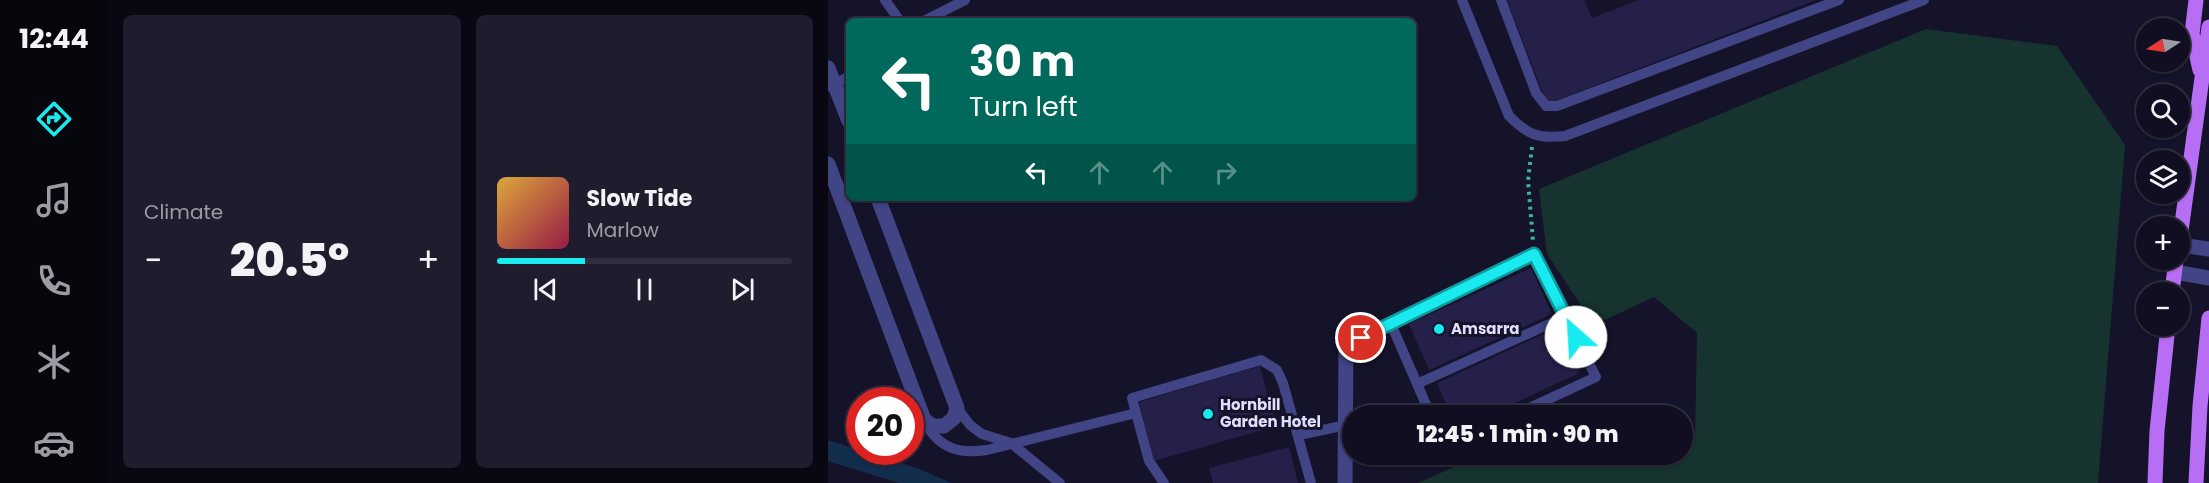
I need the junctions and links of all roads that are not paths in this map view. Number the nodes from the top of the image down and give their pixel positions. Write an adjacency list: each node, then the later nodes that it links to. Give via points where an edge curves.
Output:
1 (885, 0): 8 (lane)
2 (1462, 0): 5 (lane, via 1509,116 1534,136 1550,138 1565,136)
3 (1501, 0): 4 (lane, via 1536,93 1546,106 1557,106)
4 (1839, 0)
5 (1924, 0)
6 (2196, 0): 12 (main road, via 2192,34)
7 (958, 1): 9 (lane)
8 (898, 18)
9 (929, 18)
10 (2209, 27): 12 (main road)
11 (828, 68): 14 (street)
12 (2206, 77): 18 (main road)
13 (846, 78): 14 (lane)
14 (832, 86): 15 (street)
15 (846, 115)
16 (828, 164): 29 (street)
17 (879, 201): 33 (street)
18 (2184, 216)
19 (2190, 246): 20 (street)
20 (2209, 249)
21 (2186, 270): 22 (street)
22 (2209, 278)
23 (1567, 316): 25 (lane, via 1534,254); 28 (lane); 32 (lane, via 1596,377)
24 (2209, 318): 45 (main road)
25 (1391, 324): 27 (lane); 28 (lane)
26 (2167, 336): 44 (main road)
27 (1346, 344): 30 (street)
28 (1417, 384): 31 (lane)
29 (912, 387)
30 (1346, 405)
31 (1426, 405)
32 (1536, 405)
33 (957, 408): 35 (street, via 954,418 944,426 933,426); 38 (lane, via 982,434)
34 (1136, 413): 37 (lane, via 1132,398 1261,360 1277,370); 38 (lane); 41 (lane, via 1149,461)
35 (924, 420): 38 (lane, via 931,433 945,445 965,453)
36 (1342, 426): 37 (lane)
37 (1299, 435): 42 (lane)
38 (1011, 443): 40 (lane)
39 (1345, 465): 43 (street)
40 (1060, 483)
41 (1164, 483)
42 (1311, 483)
43 (1345, 483)
44 (2155, 483)
45 (2196, 483)

